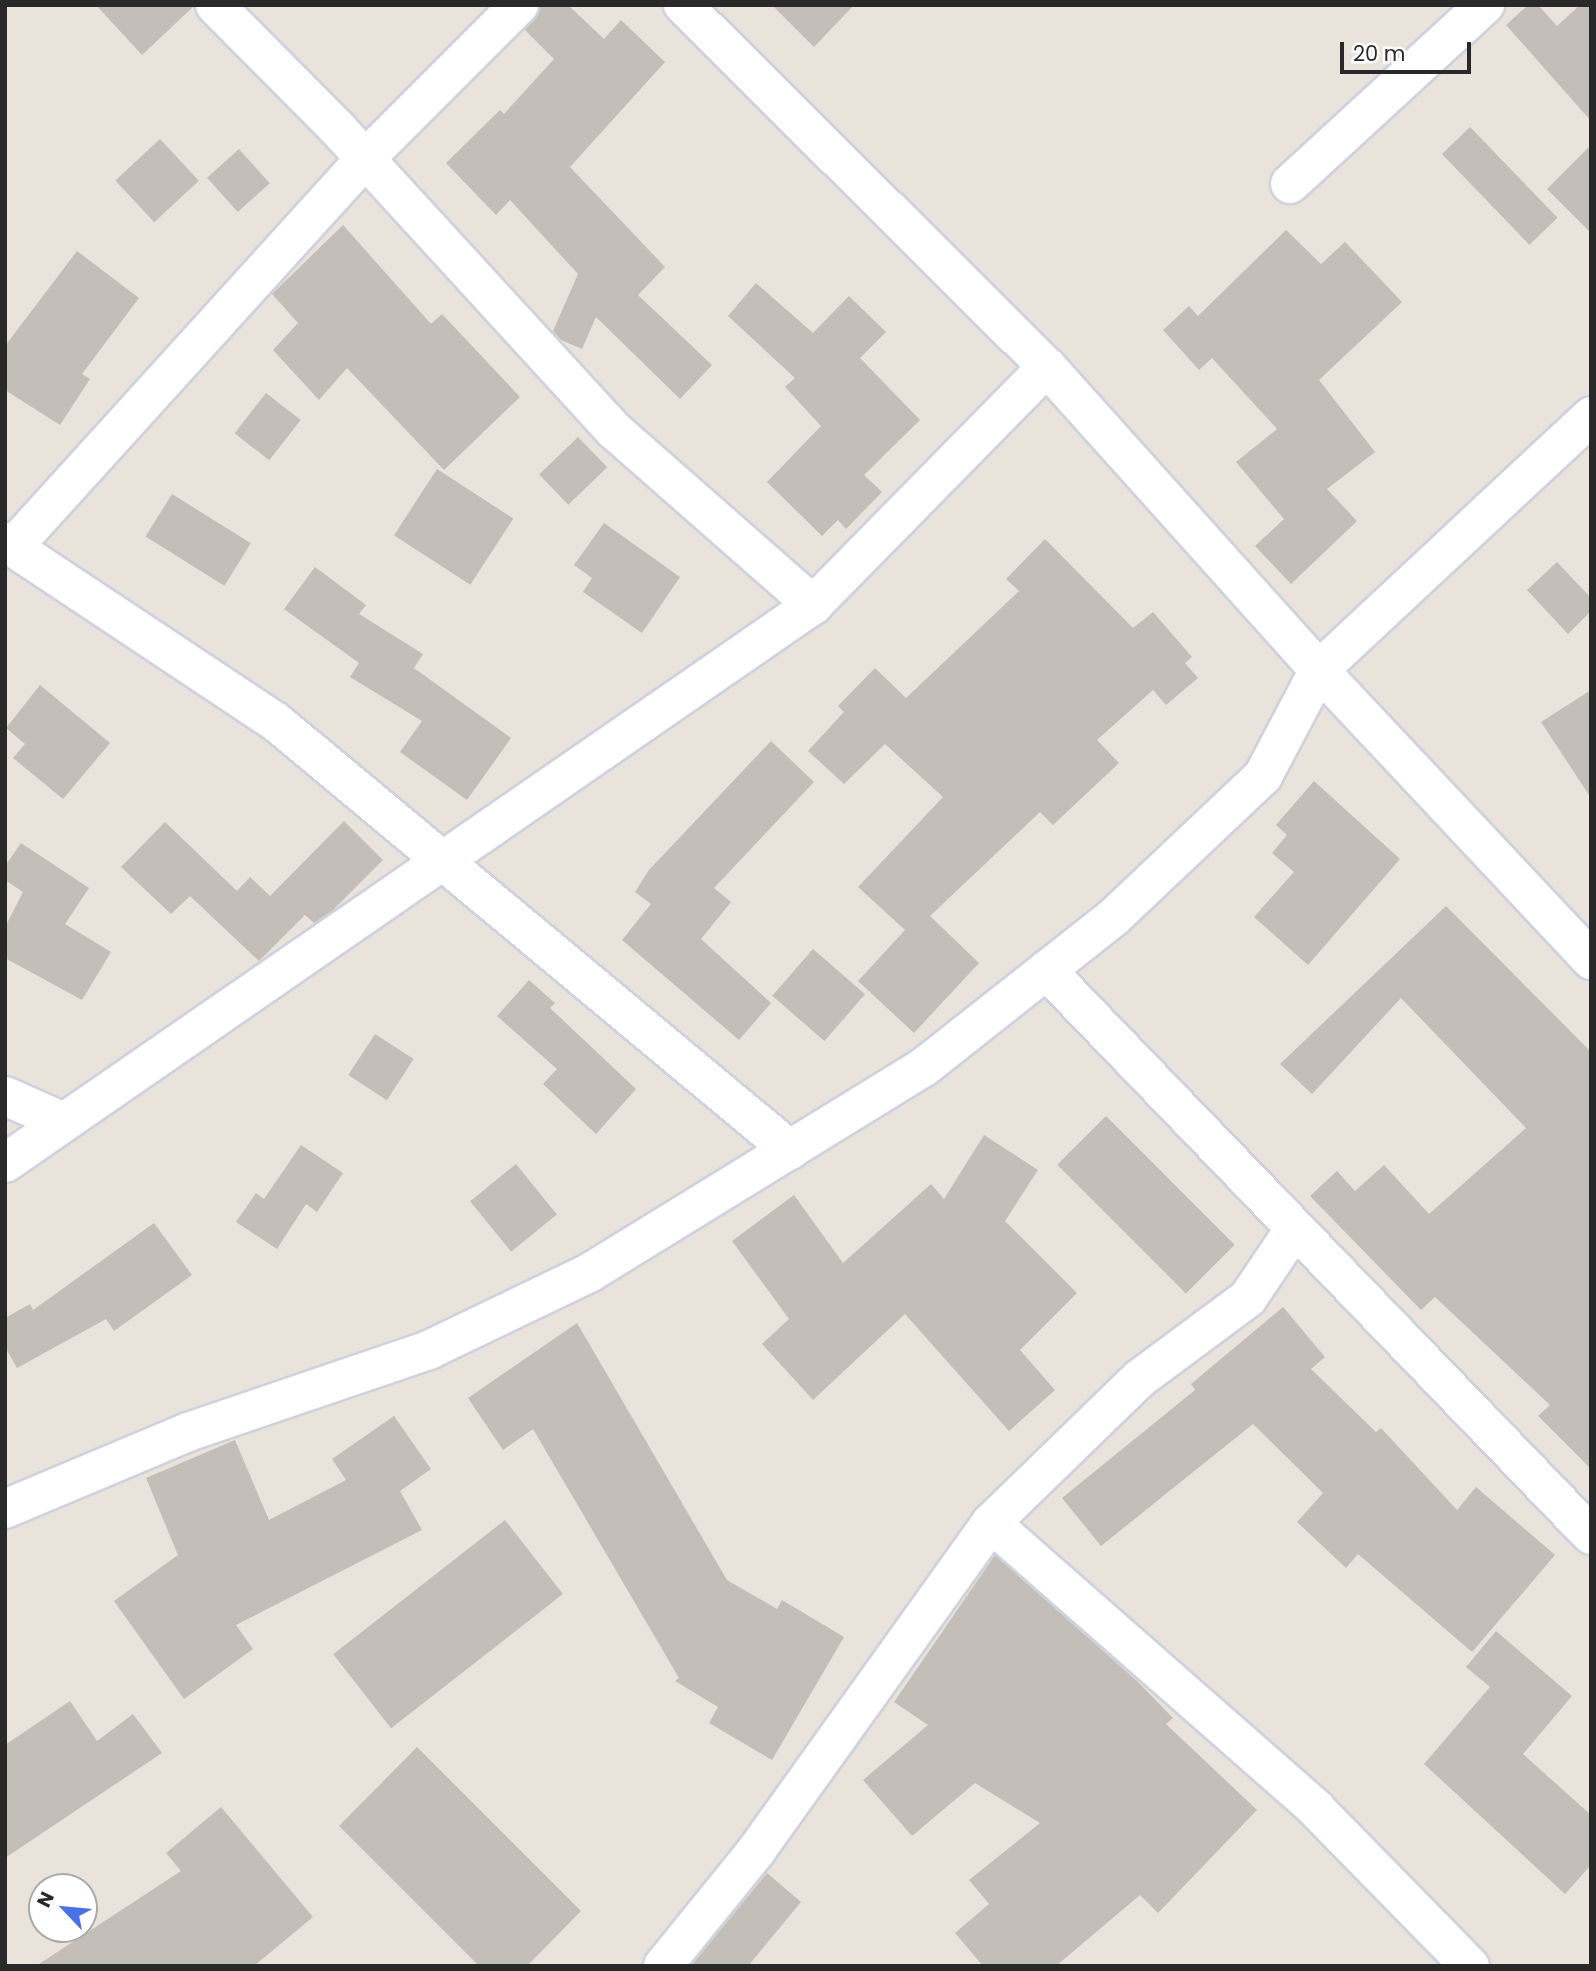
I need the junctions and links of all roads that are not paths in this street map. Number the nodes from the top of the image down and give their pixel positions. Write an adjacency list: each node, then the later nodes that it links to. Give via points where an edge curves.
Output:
1 (215, 5): 5 (street)
2 (519, 5): 5 (street)
3 (683, 5): 7 (street)
4 (1485, 5): 6 (street)
5 (365, 159): 9 (street); 10 (street, via 615,431)
6 (1290, 184)
7 (1047, 367): 10 (street); 11 (street)
8 (1591, 416): 11 (street)
9 (9, 544): 12 (street, via 276,722)
10 (813, 605): 12 (street)
11 (1319, 670): 13 (street); 14 (street, via 1263,776 1115,916)
12 (444, 859): 16 (street); 17 (street)
13 (1591, 960)
14 (1046, 970): 17 (street, via 924,1067); 19 (street)
15 (5, 1096): 16 (street)
16 (64, 1122): 18 (street)
17 (790, 1150): 20 (street, via 589,1273 429,1350 188,1432)
18 (5, 1163)
19 (1295, 1228): 21 (street, via 1248,1298 1139,1379); 22 (street)
20 (5, 1509)
21 (991, 1523): 23 (street, via 756,1851); 24 (street, via 1316,1809)
22 (1591, 1535)
23 (663, 1966)
24 (1470, 1966)

